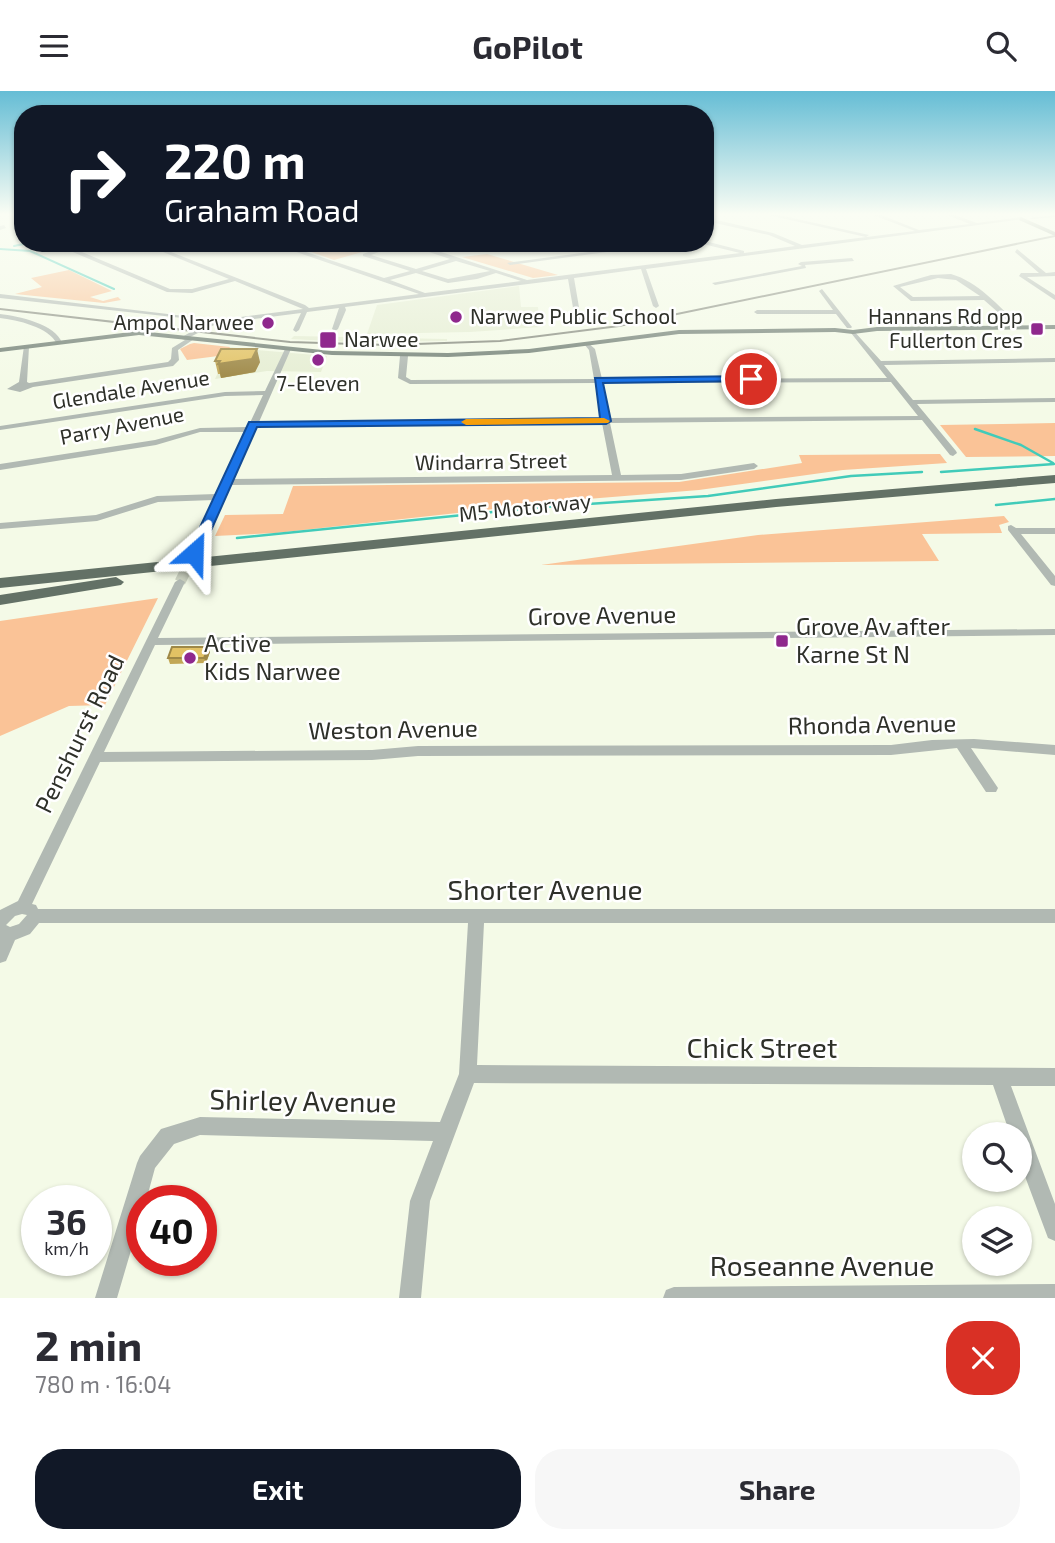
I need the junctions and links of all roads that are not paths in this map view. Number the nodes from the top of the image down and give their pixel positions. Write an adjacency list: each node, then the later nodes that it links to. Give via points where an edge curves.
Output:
1 (123, 271): 17 (street, via 169,291 192,291)
2 (217, 271): 17 (street)
3 (356, 271): 18 (street)
4 (415, 271): 18 (street)
5 (417, 271): 6 (street, via 448,281)
6 (495, 271)
7 (496, 271): 19 (street)
8 (608, 271): 16 (street)
9 (644, 271): 27 (street)
10 (775, 271): 20 (street)
11 (806, 271): 15 (street)
12 (1041, 271): 13 (street)
13 (1044, 274): 14 (street); 25 (street, via 1021,275)
14 (1055, 274)
15 (809, 275)
16 (571, 276): 19 (street); 32 (street)
17 (236, 279): 28 (street, via 303,306)
18 (384, 281): 22 (street)
19 (527, 282): 22 (street)
20 (715, 283)
21 (822, 291): 30 (street)
22 (426, 295): 26 (street)
23 (0, 296): 33 (street)
24 (984, 298): 24 (street, via 950,276 896,286 911,299); 34 (street)
25 (1055, 298)
26 (341, 306): 28 (street); 36 (street, via 344,310)
27 (656, 306)
28 (304, 311): 33 (street); 38 (street)
29 (757, 312): 30 (street)
30 (838, 312): 37 (street)
31 (0, 316): 40 (street, via 24,319)
32 (578, 319)
33 (219, 322): 39 (street, via 206,325)
34 (1018, 327): 35 (main road); 37 (main road)
35 (1055, 327)
36 (335, 329)
37 (852, 329): 41 (main road, via 679,332); 47 (street)
38 (296, 330)
39 (186, 340): 40 (main road, via 139,333); 42 (street, via 173,351 174,361 161,366 26,384); 43 (main road)
40 (59, 342): 42 (main road)
41 (587, 344): 45 (main road, via 489,354); 48 (street)
42 (26, 347): 44 (main road)
43 (288, 349): 45 (main road); 50 (street)
44 (0, 350)
45 (404, 356): 48 (street, via 402,378 410,382)
46 (1055, 361): 47 (street)
47 (879, 363): 49 (street)
48 (598, 380): 49 (street); 54 (street)
49 (893, 380): 52 (street)
50 (267, 393): 55 (street); 56 (street, Glendale Avenue, via 225,394)
51 (1055, 400): 52 (street)
52 (910, 403): 53 (street)
53 (922, 418): 54 (street, Parry Avenue); 57 (street)
54 (606, 421): 55 (street, Parry Avenue); 60 (street)
55 (252, 426): 59 (street, Parry Avenue, via 200,430 156,442); 62 (street)
56 (0, 428)
57 (953, 453)
58 (754, 466): 60 (street, Windarra Street, via 681,477)
59 (0, 467)
60 (617, 478): 62 (street, Windarra Street)
61 (1055, 479): 68 (highway, M5 Motorway, via 776,503)
62 (227, 482): 64 (street)
63 (1055, 487): 68 (highway, M5 Motorway)
64 (220, 497): 65 (street, via 157,499 97,517); 67 (street)
65 (0, 526)
66 (1055, 531): 73 (street, via 1012,530)
67 (194, 553)
68 (217, 565): 69 (highway, M5 Motorway)
69 (153, 571): 70 (highway, via 106,566); 72 (highway, M5 Motorway); 74 (highway, M5 Motorway); 75 (highway)
70 (0, 577)
71 (180, 582): 77 (street, Penshurst Road)
72 (0, 583)
73 (1055, 583)
74 (0, 591)
75 (0, 600)
76 (1055, 632): 77 (street, Grove Avenue)
77 (150, 642): 81 (street, Penshurst Road)
78 (962, 745): 79 (street, Rhonda Avenue, via 891,750); 80 (street, Rhonda Avenue); 82 (street)
79 (691, 750): 81 (street, Weston Avenue)
80 (1055, 750)
81 (97, 757): 83 (street, Penshurst Road)
82 (991, 788)
83 (29, 912): 85 (street, Shorter Avenue); 86 (street, via 7,912); 86 (street, via 26,929)
84 (1055, 916): 85 (street, Shorter Avenue)
85 (476, 917): 88 (street)
86 (3, 929): 87 (street)
87 (0, 956)
88 (468, 1074): 89 (street, Chick Street); 92 (street)
89 (999, 1077): 90 (street, Chick Street); 91 (street)
90 (1055, 1077)
91 (1015, 1122)
92 (446, 1132): 96 (street, Shirley Avenue, via 200,1126 168,1136 147,1163); 97 (street, via 420,1201)
93 (1032, 1168): 94 (street)
94 (1055, 1231)
95 (1055, 1295): 98 (street, Roseanne Avenue)
96 (106, 1298)
97 (410, 1298)
98 (674, 1298)

